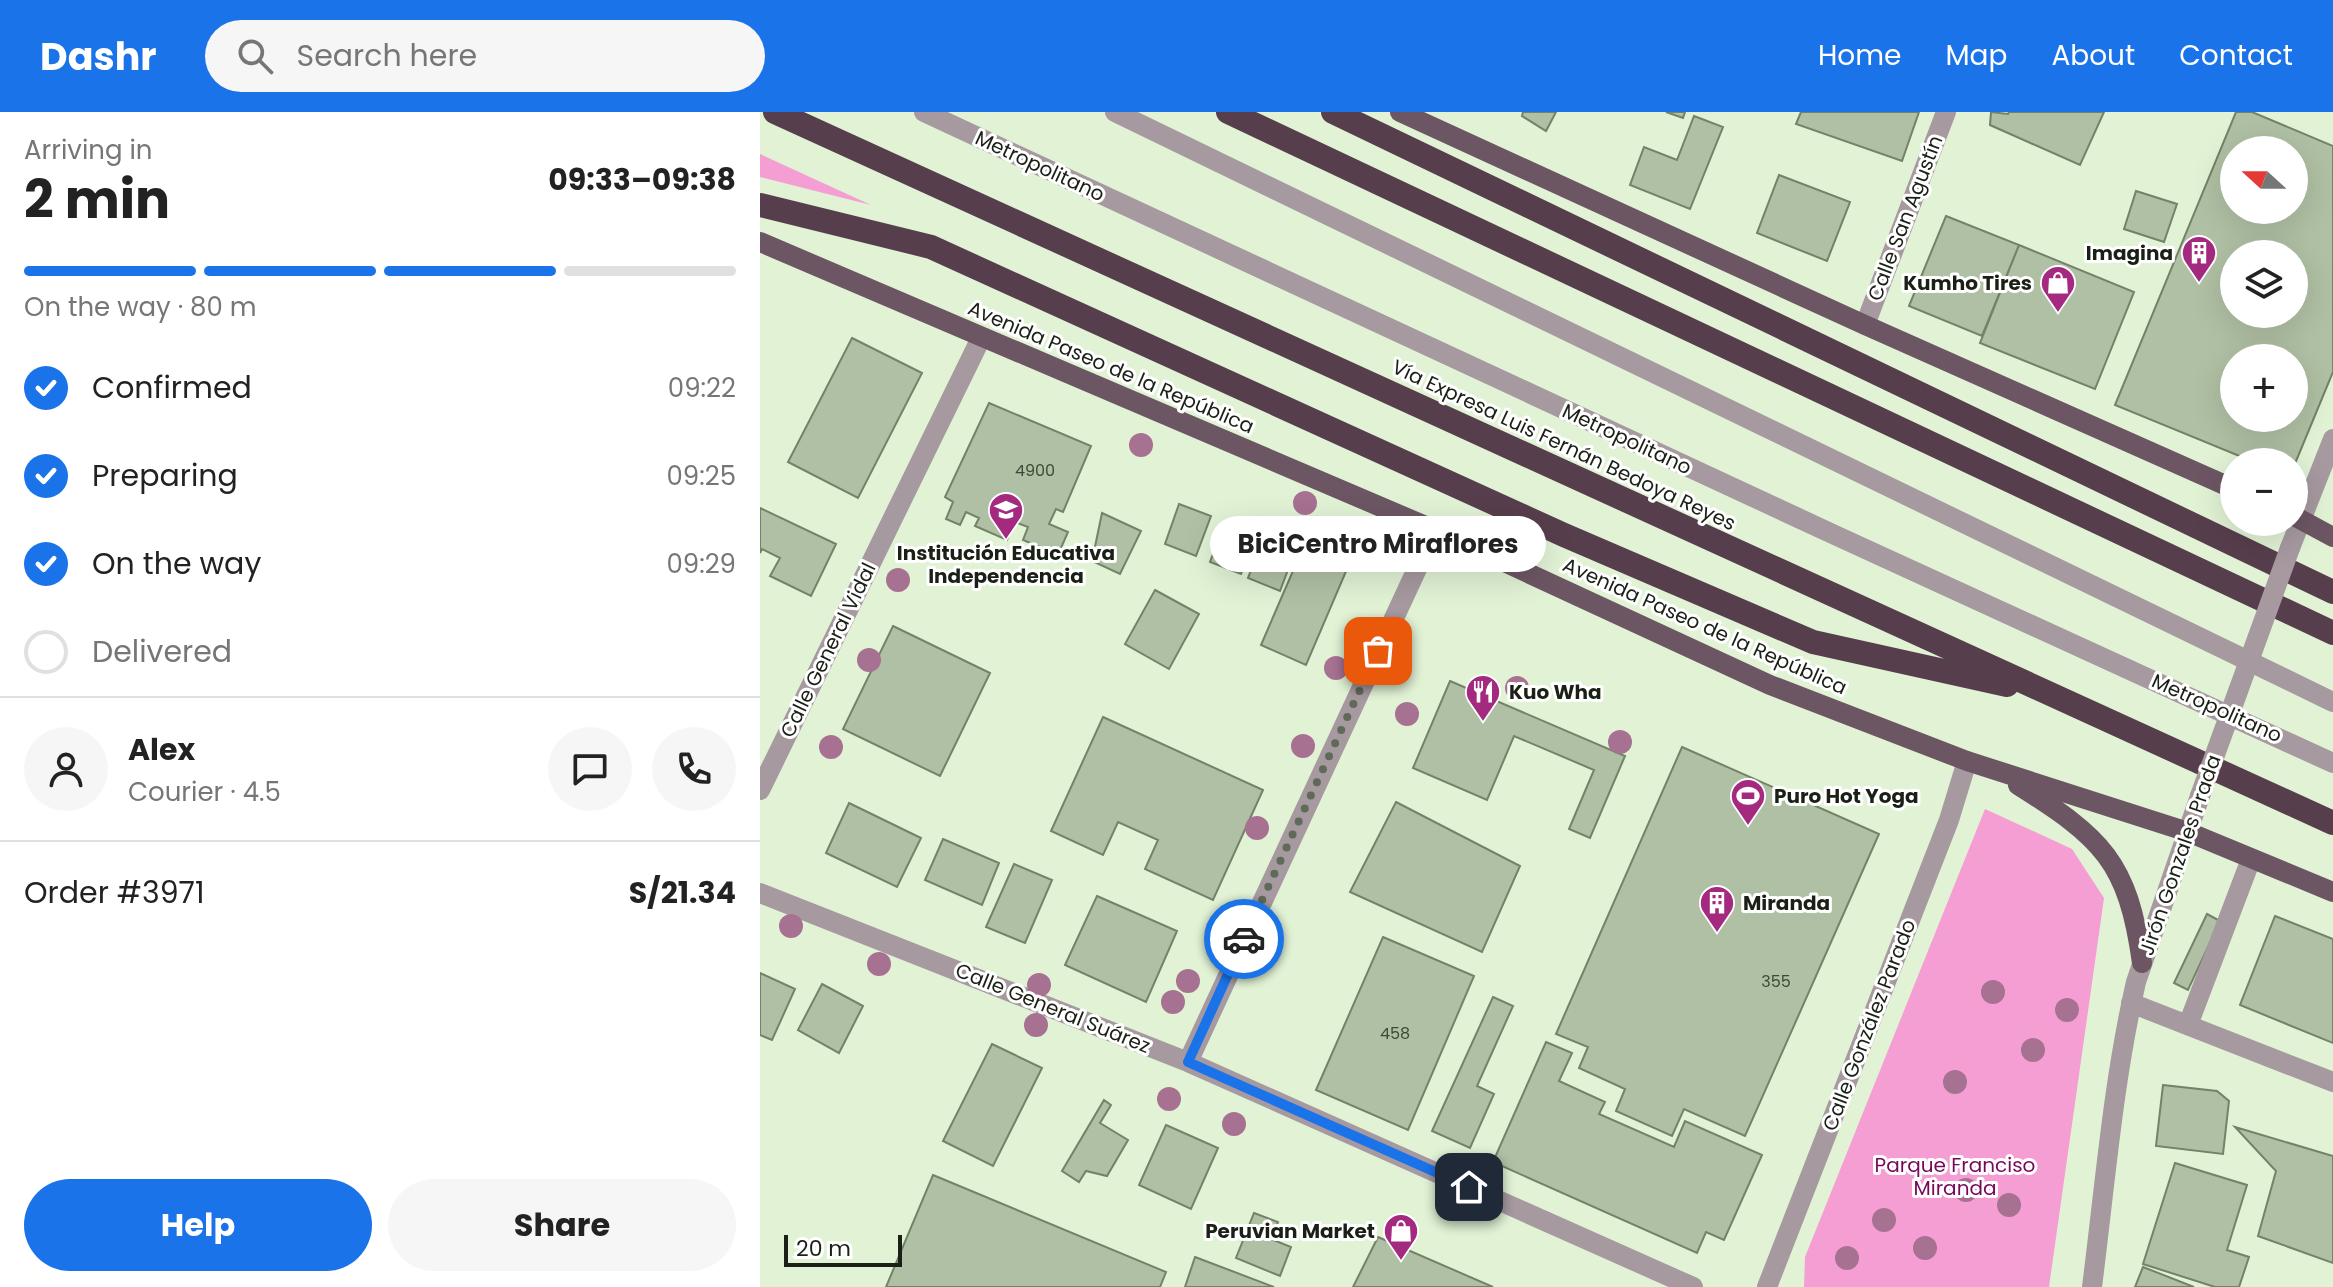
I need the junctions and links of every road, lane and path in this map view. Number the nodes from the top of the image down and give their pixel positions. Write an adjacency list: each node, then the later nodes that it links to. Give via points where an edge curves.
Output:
1 (775, 112): 21 (highway, Vía Expresa Luis Fernán Bedoya Reyes)
2 (924, 112): 24 (street, Metropolitano)
3 (1115, 112): 22 (street)
4 (1228, 112): 20 (highway)
5 (1333, 112): 19 (highway)
6 (1400, 112): 10 (main road)
7 (1946, 112): 10 (street, Calle San Agustín)
8 (760, 205): 21 (highway, via 931,247 1550,529 1813,642)
9 (760, 242): 11 (main road, Avenida Paseo de la República)
10 (1865, 325): 13 (main road)
11 (981, 338): 16 (main road, Avenida Paseo de la República); 26 (street, Calle General Vidal)
12 (2333, 439): 14 (street, Jirón Gonzales Prada)
13 (2220, 483)
14 (2308, 495)
15 (2308, 523): 18 (main road)
16 (1435, 530): 23 (main road, Avenida Paseo de la República, via 1770,685); 35 (street)
17 (2293, 536): 28 (street, Jirón Gonzales Prada, bridge)
18 (2333, 537)
19 (2333, 592)
20 (2333, 633)
21 (2054, 696): 27 (highway, Vía Expresa Luis Fernán Bedoya Reyes)
22 (2333, 702)
23 (1967, 761): 25 (main road, Avenida Paseo de la República); 38 (street, Calle González Parado, via 1949,820)
24 (2333, 763)
25 (1994, 770): 28 (main road, Avenida Paseo de la República); 32 (main road, via 2074,822 2109,857 2131,907)
26 (760, 790)
27 (2333, 823)
28 (2188, 832): 29 (main road, Avenida Paseo de la República); 32 (street, Jirón Gonzales Prada)
29 (2251, 859): 30 (main road, Avenida Paseo de la República); 34 (street)
30 (2333, 892)
31 (760, 893): 35 (street, Calle General Suárez)
32 (2142, 963): 33 (street, Jirón Gonzales Prada)
33 (2131, 1003): 34 (street); 39 (street, Jirón Gonzales Prada)
34 (2188, 1025): 36 (street)
35 (1188, 1062): 37 (street, Calle General Suárez)
36 (2333, 1082)
37 (1693, 1287)
38 (1767, 1287)
39 (2092, 1287)

